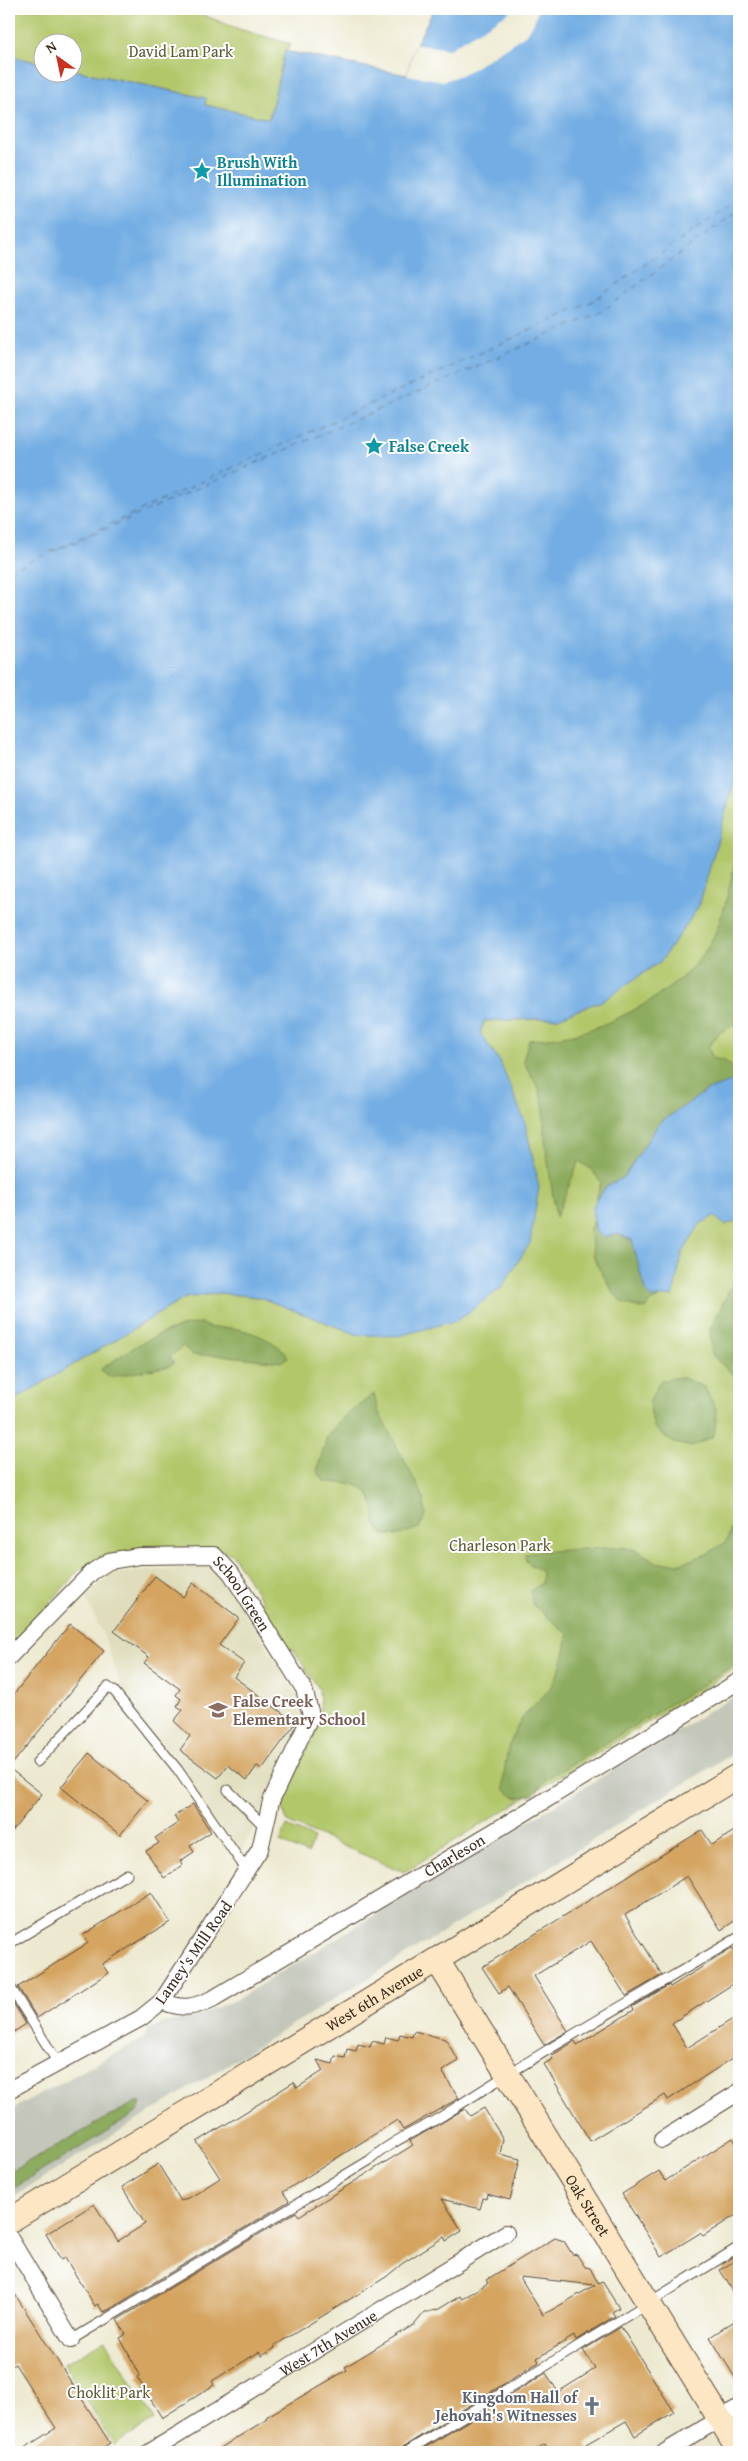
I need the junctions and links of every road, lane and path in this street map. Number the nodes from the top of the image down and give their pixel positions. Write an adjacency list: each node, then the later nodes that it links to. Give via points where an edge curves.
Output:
1 (9, 1657): 6 (street, School Green, via 92,1572 109,1561 139,1556 214,1555 231,1573 304,1689 312,1715 271,1801)
2 (739, 1681): 13 (street, Charleson, via 214,1998 184,2009)
3 (37, 1762): 7 (lane, via 108,1686 178,1770)
4 (739, 1775): 11 (main road, West 6th Avenue)
5 (228, 1790): 6 (lane)
6 (266, 1828): 7 (street, Lamey's Mill Road, via 260,1849)
7 (247, 1871): 13 (street, Lamey's Mill Road)
8 (127, 1874): 10 (lane)
9 (739, 1937): 15 (lane)
10 (9, 1944)
11 (437, 1960): 15 (main road, Oak Street); 19 (main road, West 6th Avenue)
12 (9, 1984): 14 (lane)
13 (162, 2002): 14 (street, Lamey's Mill Road, via 141,2018)
14 (58, 2064): 16 (street, Lamey's Mill Road)
15 (507, 2074): 23 (main road, Oak Street); 24 (lane)
16 (9, 2090)
17 (739, 2092): 18 (street)
18 (662, 2140)
19 (9, 2221)
20 (506, 2233): 27 (street, West 7th Avenue)
21 (9, 2237): 24 (street)
22 (739, 2247): 23 (lane)
23 (649, 2303): 25 (main road, Oak Street); 28 (lane)
24 (72, 2340)
25 (729, 2413): 26 (main road, Oak Street); 29 (street)
26 (739, 2450)
27 (150, 2452)
28 (406, 2452)
29 (665, 2452)

